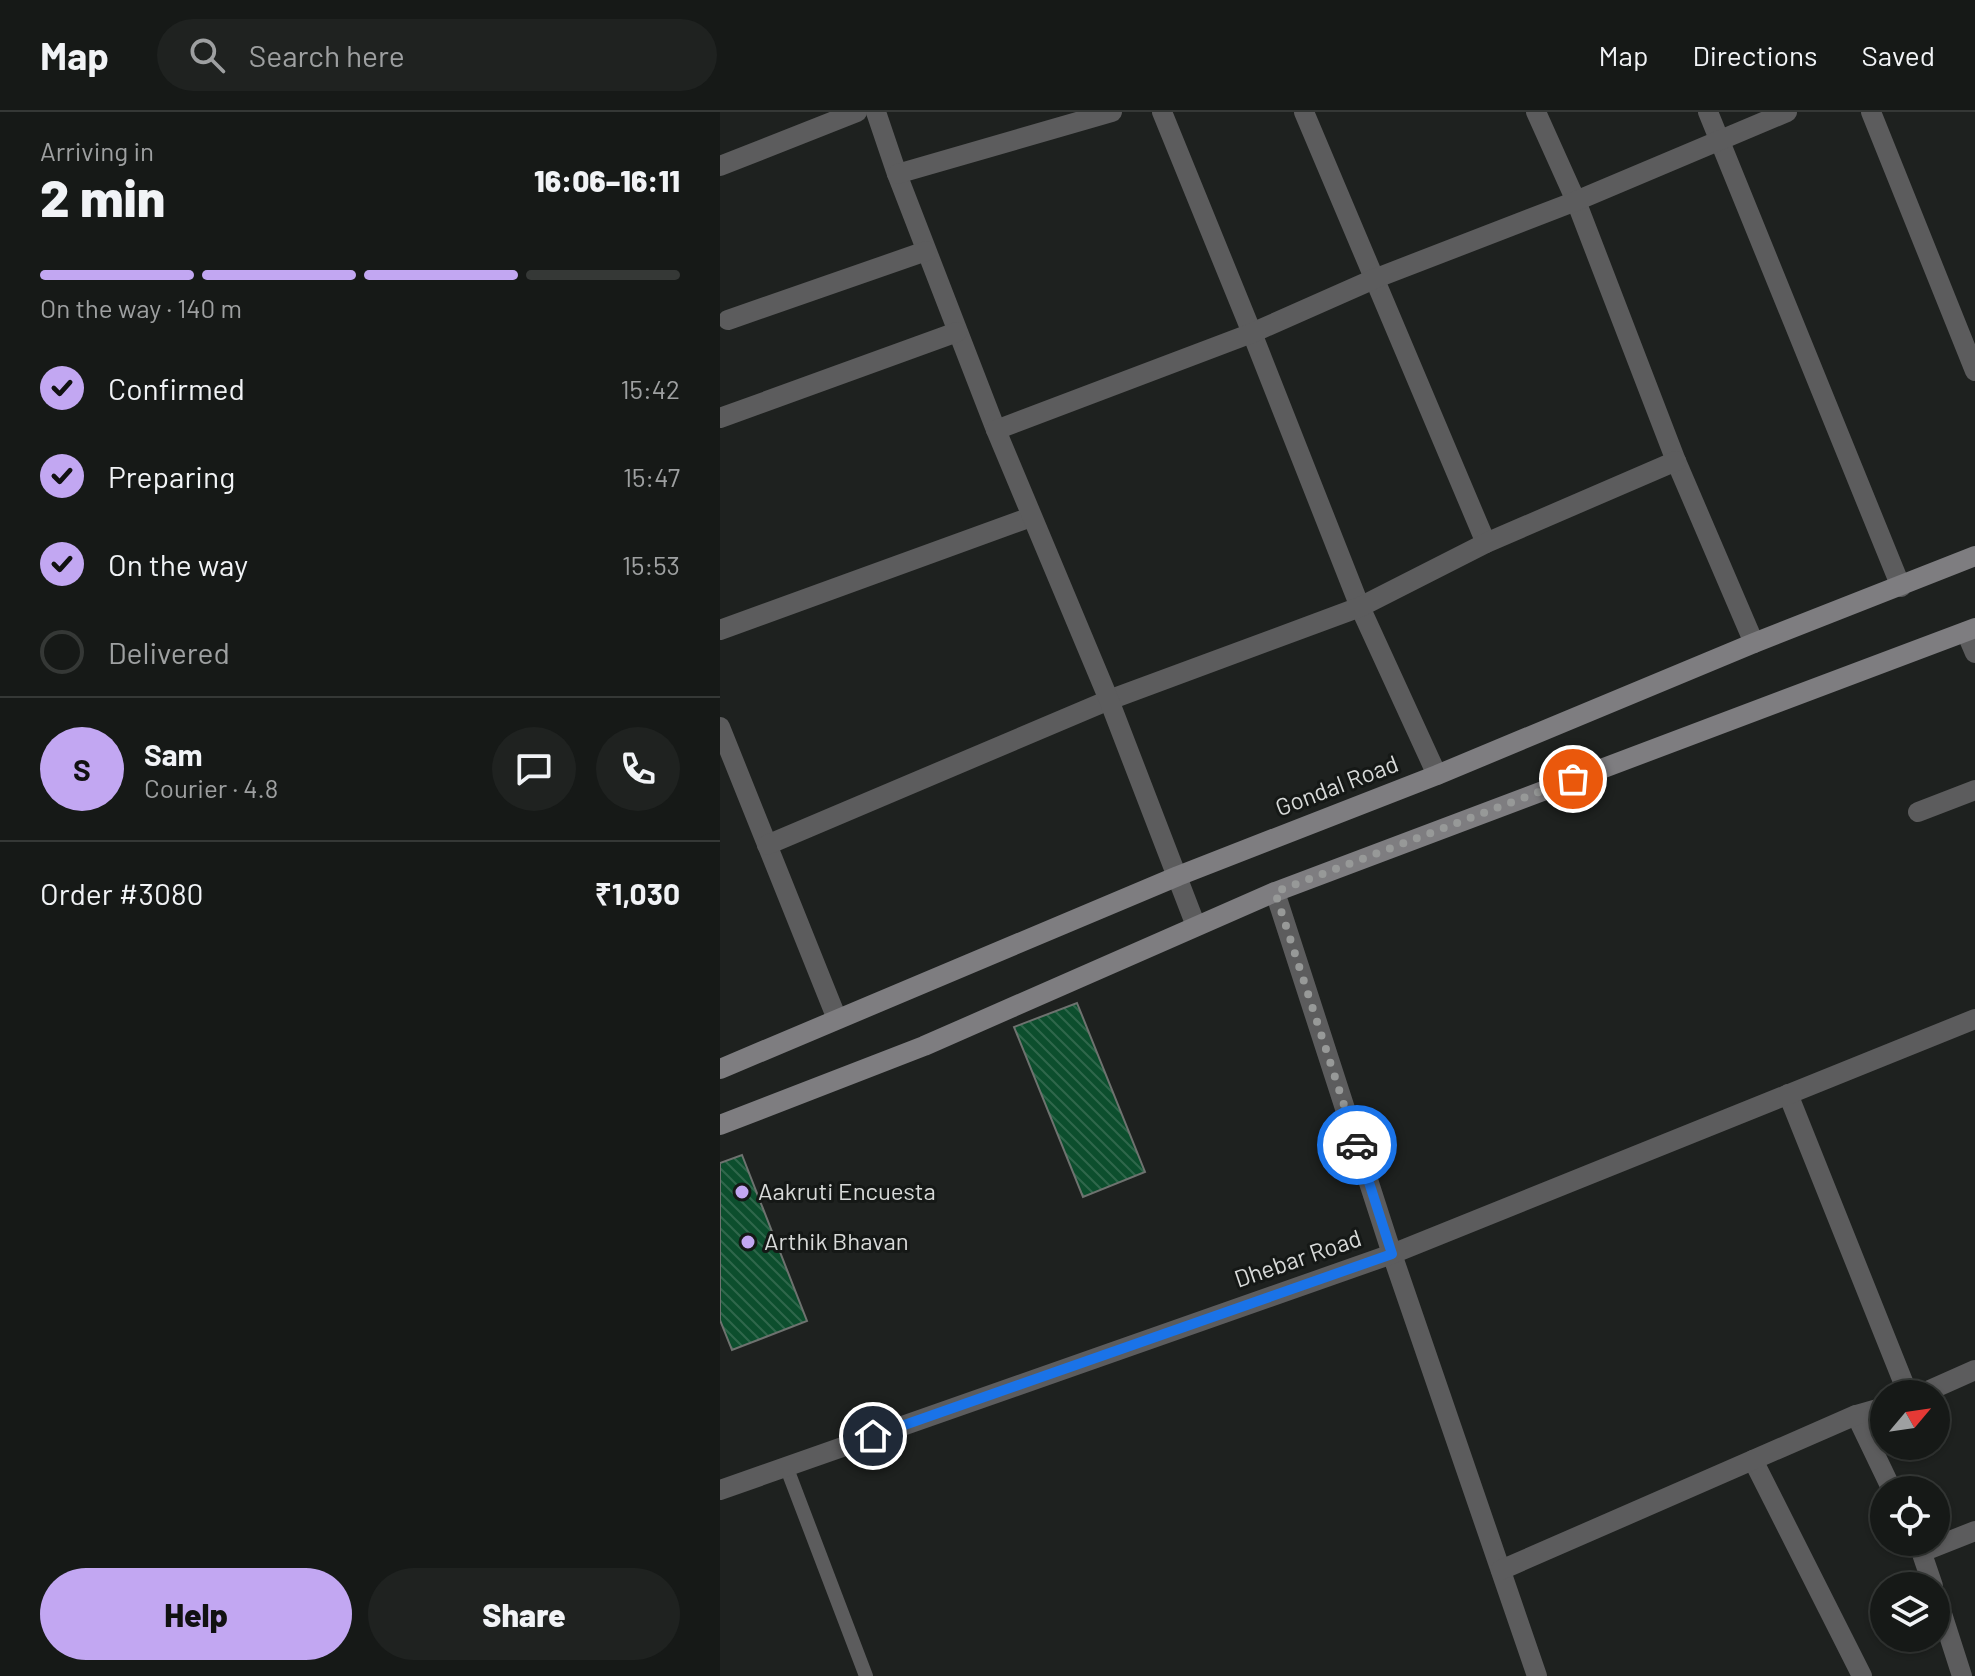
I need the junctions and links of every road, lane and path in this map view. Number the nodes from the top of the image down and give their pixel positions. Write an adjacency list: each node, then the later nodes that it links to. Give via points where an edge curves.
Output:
1 (857, 112): 11 (street)
2 (876, 112): 12 (street)
3 (1112, 112): 12 (street)
4 (1162, 112): 18 (street)
5 (1304, 112): 15 (street)
6 (1536, 112): 13 (street)
7 (1708, 112): 10 (street)
8 (1787, 112): 10 (street)
9 (1871, 112): 19 (street)
10 (1720, 141): 13 (street); 26 (street)
11 (720, 166)
12 (897, 174): 14 (street)
13 (1576, 201): 15 (street); 22 (street)
14 (926, 251): 16 (street); 17 (street)
15 (1374, 279): 18 (street); 24 (street)
16 (728, 320)
17 (957, 332): 20 (street); 21 (street)
18 (1252, 333): 21 (street); 27 (street)
19 (1975, 371)
20 (720, 418)
21 (996, 430): 23 (street)
22 (1676, 461): 24 (street); 30 (street)
23 (1031, 517): 28 (street); 32 (street)
24 (1486, 543): 27 (street)
25 (1975, 556): 26 (main road, Gondal Road)
26 (1901, 587): 30 (main road, Gondal Road)
27 (1360, 607): 32 (street); 34 (street)
28 (720, 630)
29 (1971, 630): 31 (street); 39 (main road)
30 (1754, 643): 34 (main road, Gondal Road)
31 (1975, 653)
32 (1109, 700): 37 (street); 38 (street)
33 (720, 727): 37 (street)
34 (1437, 775): 38 (main road, Gondal Road)
35 (1975, 790): 36 (street)
36 (1918, 812)
37 (767, 845): 41 (street)
38 (1178, 876): 40 (street); 41 (main road, Gondal Road)
39 (1275, 892): 40 (main road); 46 (street)
40 (1196, 926): 45 (main road, via 924,1046)
41 (837, 1019): 43 (main road, Gondal Road)
42 (1975, 1019): 44 (street, Dhebar Road)
43 (720, 1069)
44 (1788, 1094): 46 (street, Dhebar Road); 48 (street)
45 (720, 1125)
46 (1392, 1254): 53 (street, Dhebar Road); 58 (street)
47 (1975, 1370): 49 (street)
48 (1902, 1380)
49 (1950, 1381)
50 (1870, 1411): 51 (street)
51 (1856, 1415): 52 (street); 54 (street)
52 (1753, 1460): 58 (street); 62 (street)
53 (786, 1466): 55 (street, Dhebar Road); 60 (lane)
54 (1885, 1476)
55 (720, 1490)
56 (1975, 1531): 57 (street)
57 (1950, 1538)
58 (1501, 1570): 61 (street)
59 (1950, 1639): 63 (street)
60 (866, 1676)
61 (1537, 1676)
62 (1862, 1676)
63 (1962, 1676)

